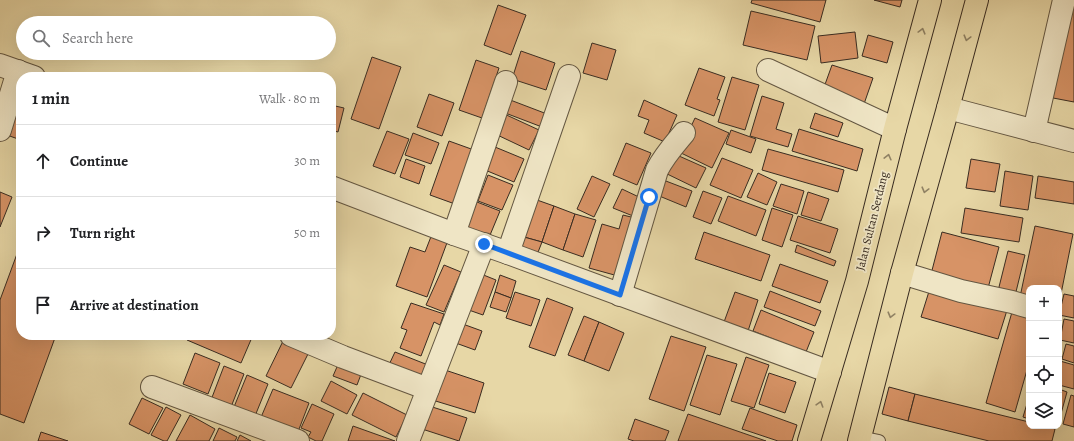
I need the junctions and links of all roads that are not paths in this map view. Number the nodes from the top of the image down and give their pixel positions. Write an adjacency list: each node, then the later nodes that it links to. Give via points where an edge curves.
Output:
1 (930, 0): 9 (highway, Jalan Sultan Serdang, one-way to 1)
2 (977, 0): 8 (highway, one-way to 8)
3 (1064, 0): 11 (street)
4 (768, 70): 9 (street)
5 (16, 74): 10 (street)
6 (569, 76): 17 (street)
7 (506, 82): 15 (street)
8 (948, 108): 11 (street); 18 (highway, one-way to 18)
9 (895, 129): 22 (highway, Jalan Sultan Serdang, one-way to 9, via 857,281)
10 (0, 130)
11 (1034, 131): 13 (street)
12 (684, 133): 19 (street, via 657,170)
13 (1074, 140)
14 (336, 188): 15 (street)
15 (454, 234): 16 (street)
16 (484, 244): 17 (street); 24 (street)
17 (508, 253): 19 (street)
18 (902, 273): 20 (street, via 961,291); 25 (highway, one-way to 25)
19 (620, 295): 22 (street)
20 (1026, 306)
21 (303, 340): 24 (street)
22 (830, 372): 28 (highway, Jalan Sultan Serdang, one-way to 22)
23 (152, 387): 26 (street)
24 (428, 389): 27 (street)
25 (866, 440)
26 (298, 441)
27 (408, 441)
28 (809, 441)

